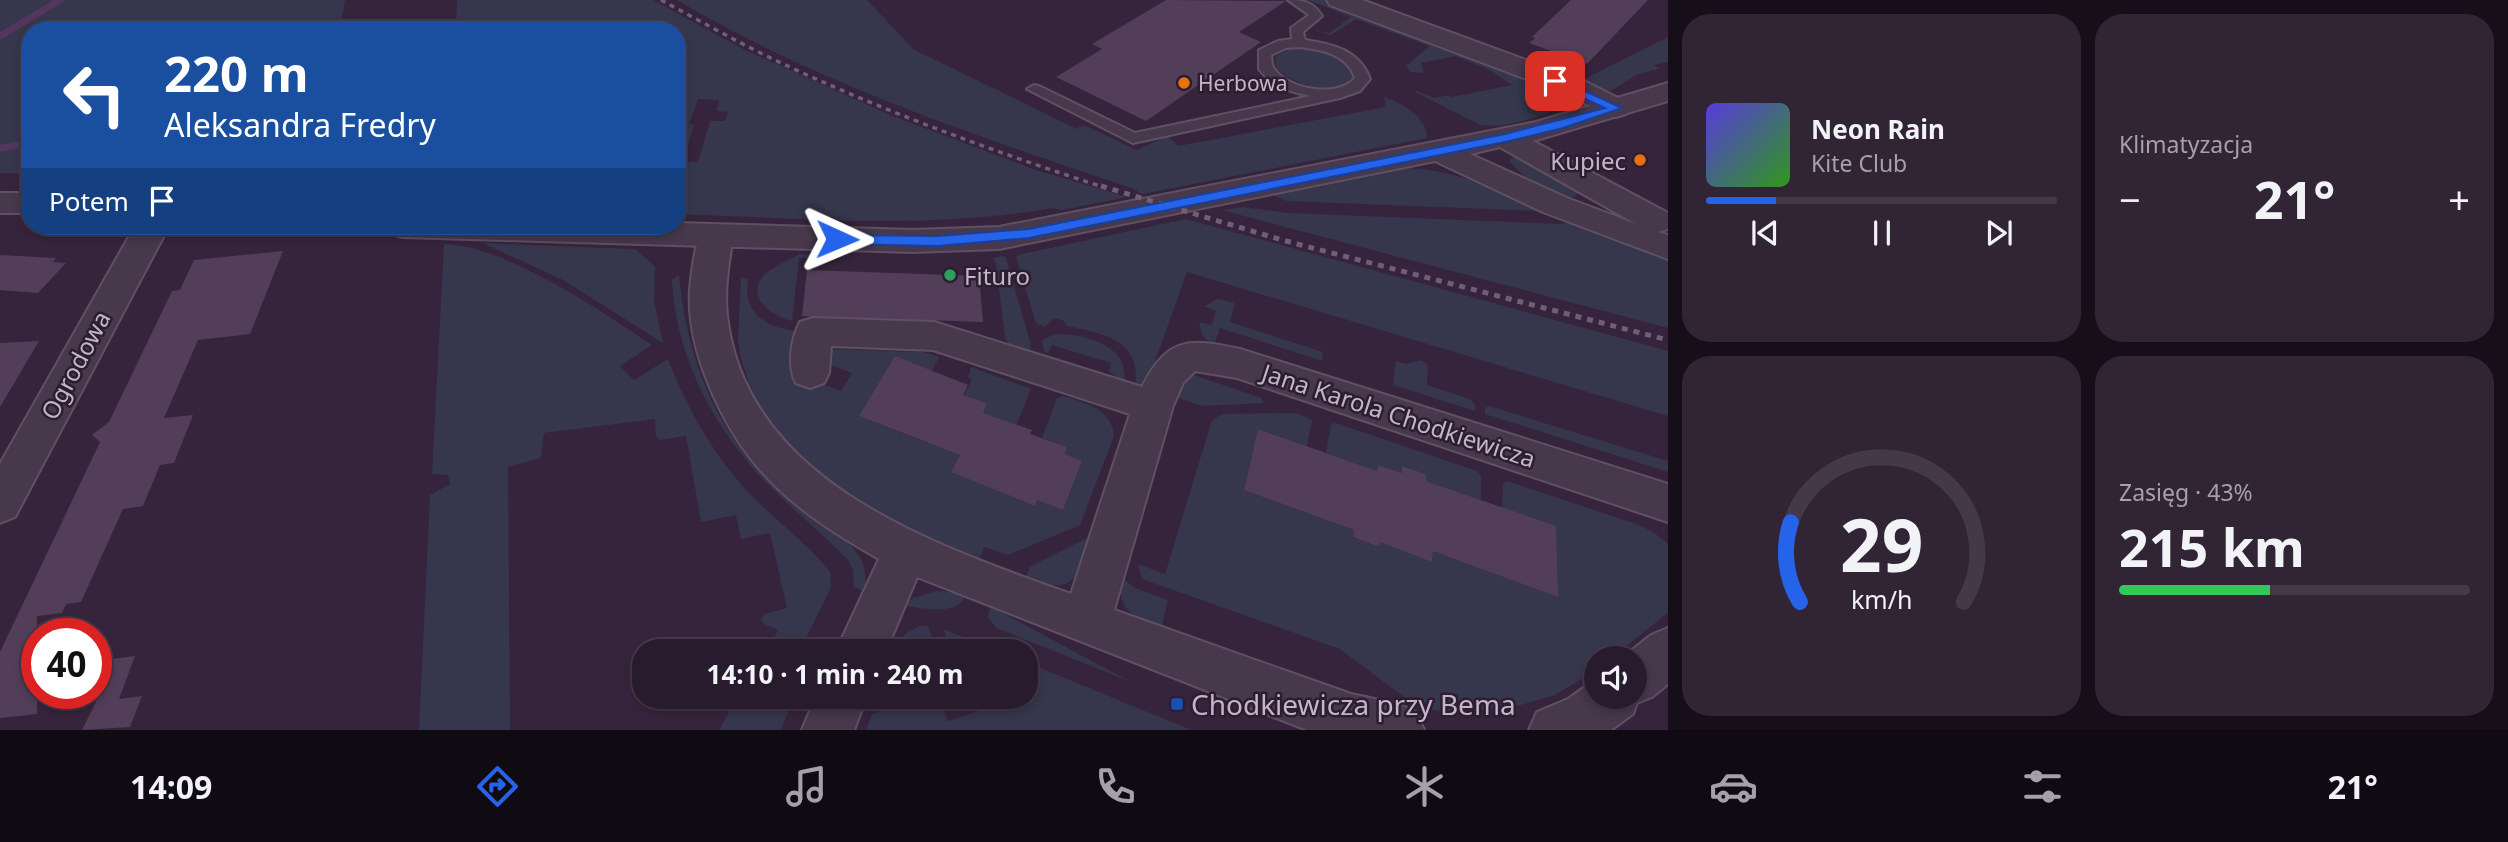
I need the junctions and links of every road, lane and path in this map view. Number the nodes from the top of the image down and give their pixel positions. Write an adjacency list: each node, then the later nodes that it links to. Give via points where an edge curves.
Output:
1 (1294, 0): 3 (lane, via 1316,16 1296,31)
2 (1339, 0): 7 (street, via 1576,88)
3 (1299, 43): 6 (lane, via 1331,49 1356,63 1362,71 1360,86); 6 (lane, via 1272,47 1264,53 1265,70 1305,92)
4 (1034, 89): 6 (lane, via 1133,138)
5 (1668, 92): 7 (street)
6 (1340, 94)
7 (1616, 108): 8 (street)
8 (1541, 130): 9 (street); 11 (street, via 1556,153)
9 (1505, 138): 10 (street); 11 (street)
10 (1454, 148): 19 (street, via 999,237 938,241); 20 (street, via 1555,205)
11 (1593, 188): 16 (street)
12 (0, 203): 13 (street)
13 (21, 203)
14 (0, 222): 15 (street)
15 (21, 222)
16 (1668, 227)
17 (147, 235): 24 (street, Ogrodowa)
18 (685, 235): 19 (street)
19 (716, 236): 25 (street, via 708,285 710,326 723,376 745,421 812,495)
20 (1668, 247)
21 (810, 373): 22 (street, via 813,332 934,336)
22 (1153, 406): 23 (street, Jana Karola Chodkiewicza, via 1172,367 1181,359 1209,357); 26 (street, Jana Karola Chodkiewicza)
23 (1668, 503)
24 (0, 504)
25 (905, 551): 26 (street); 27 (street)
26 (1086, 622): 33 (street, via 1351,720)
27 (866, 639)
28 (1668, 652): 29 (street)
29 (1647, 669)
30 (837, 709): 32 (street)
31 (1597, 709): 34 (street)
32 (828, 730)
33 (1398, 730)
34 (1555, 730)

